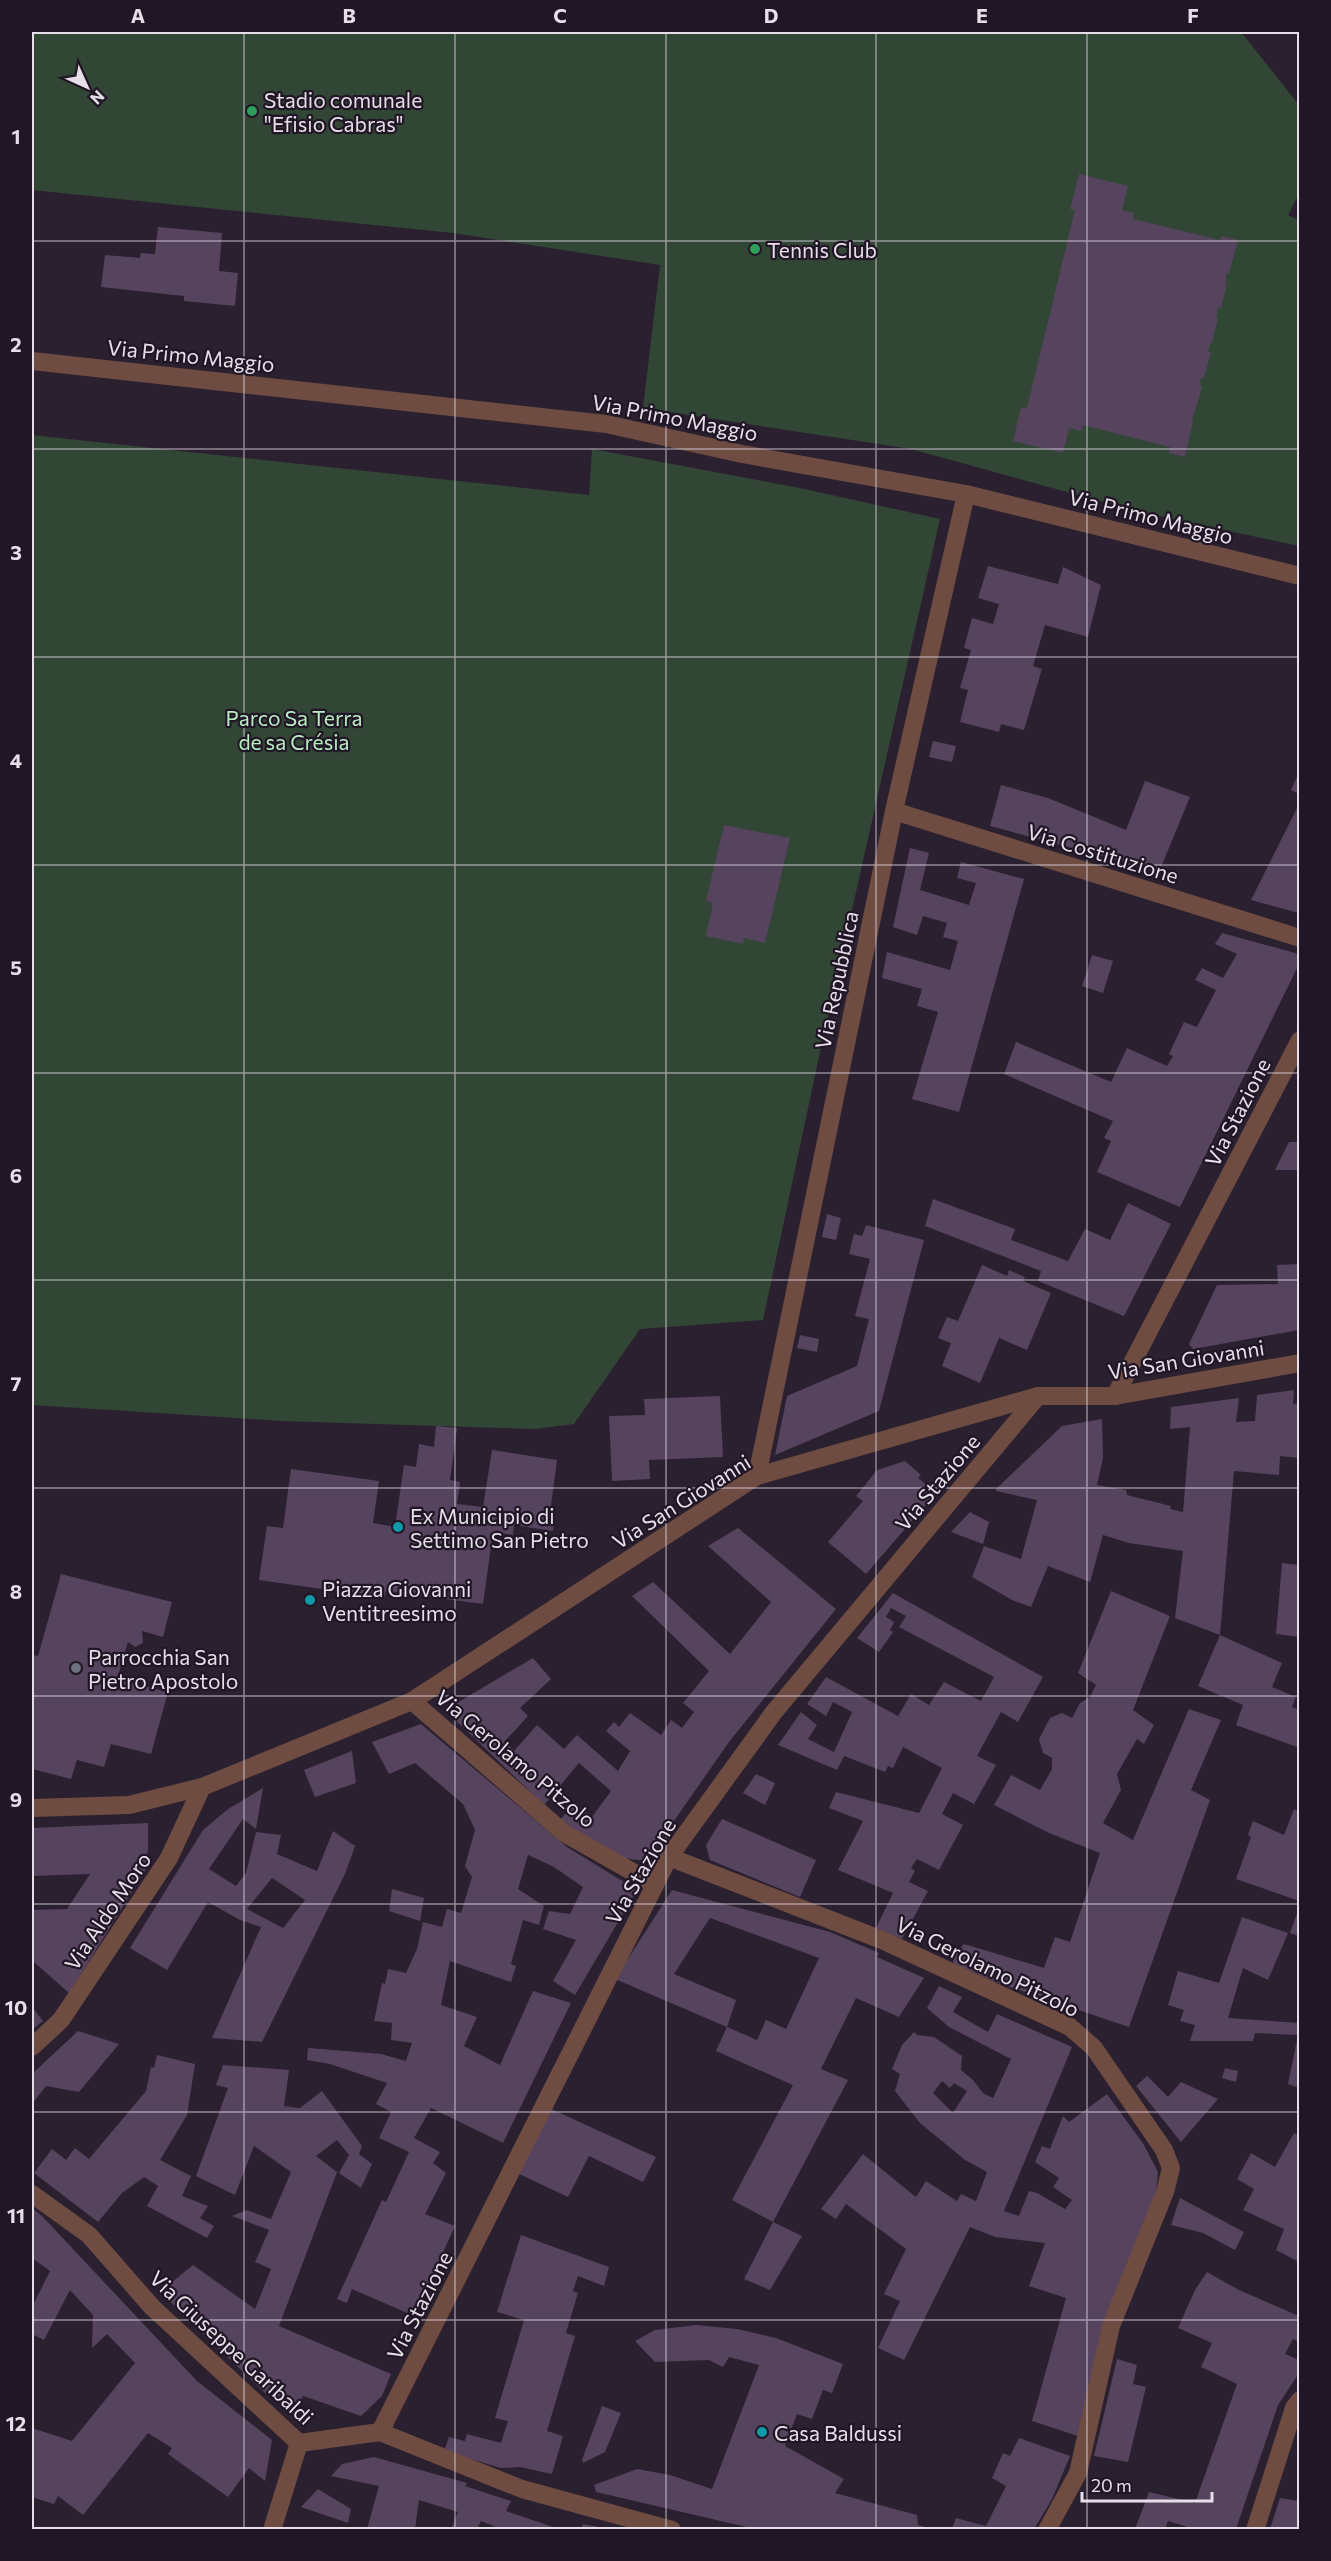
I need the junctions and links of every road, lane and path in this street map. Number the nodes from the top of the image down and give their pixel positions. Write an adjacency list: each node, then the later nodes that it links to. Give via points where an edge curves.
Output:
1 (32, 361): 2 (street, Via Primo Maggio, via 606,424 742,454)
2 (966, 494): 3 (street, Via Primo Maggio); 4 (street, Via Repubblica)
3 (1299, 576)
4 (894, 811): 5 (street, Via Costituzione); 10 (street, Via Repubblica)
5 (1299, 938)
6 (1299, 1040): 9 (street, Via Stazione)
7 (1299, 1363): 9 (street, Via San Giovanni)
8 (1038, 1396): 9 (street, Via San Giovanni); 10 (street, Via San Giovanni); 14 (street, Via Stazione, via 774,1712)
9 (1114, 1396)
10 (757, 1476): 11 (street, Via San Giovanni)
11 (412, 1701): 12 (street, Via San Giovanni); 15 (street, Via Gerolamo Pitzolo, via 564,1833)
12 (202, 1787): 13 (street, Via San Giovanni, via 129,1805); 16 (street, Via Aldo Moro, via 169,1858 61,2020)
13 (32, 1808)
14 (669, 1857): 15 (street, Via Stazione); 23 (street, Via Gerolamo Pitzolo, via 882,1940 1070,2027 1094,2048 1164,2150 1171,2168 1165,2192 1111,2326 1078,2473)
15 (654, 1884): 19 (street, Via Stazione)
16 (32, 2047)
17 (32, 2194): 20 (street, Via Giuseppe Garibaldi, via 89,2235 152,2307)
18 (1299, 2400): 24 (street)
19 (381, 2432): 20 (street, Via Giuseppe Garibaldi); 22 (street, Via Giuseppe Garibaldi, via 522,2489)
20 (299, 2443): 21 (street)
21 (272, 2529)
22 (672, 2529)
23 (1047, 2529)
24 (1255, 2529)

